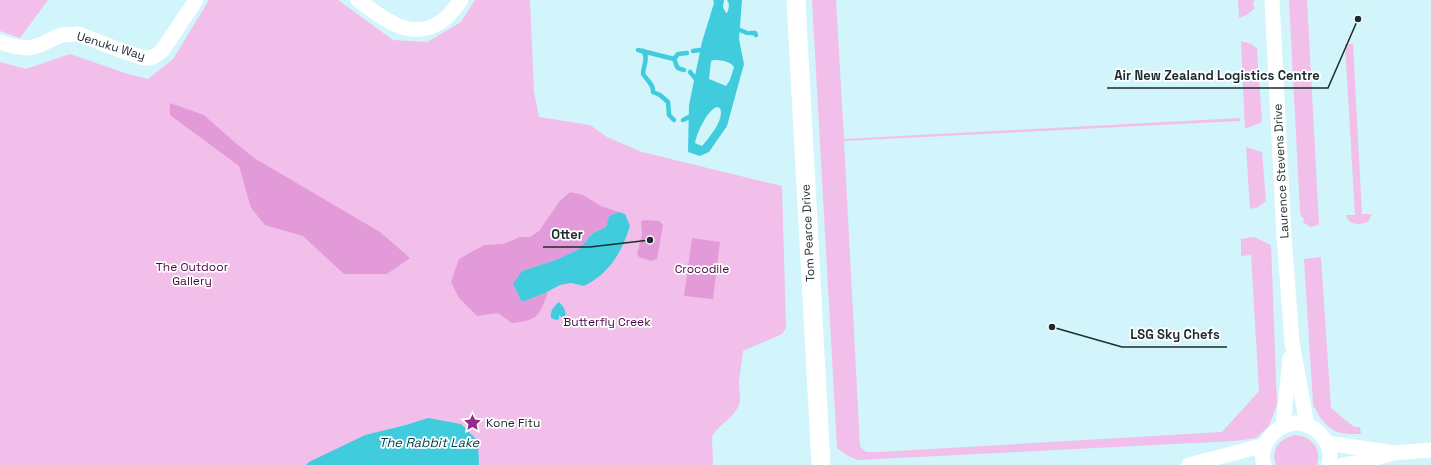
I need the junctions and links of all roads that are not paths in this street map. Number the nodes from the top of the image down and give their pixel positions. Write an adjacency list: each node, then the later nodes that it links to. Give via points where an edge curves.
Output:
1 (196, 0): 6 (street, Uenuku Way, via 162,51 150,58 125,52 78,34 61,35 29,48)
2 (358, 0): 3 (street, via 390,22 416,30 429,28 443,21)
3 (461, 0)
4 (796, 0): 14 (main road, Tom Pearce Drive)
5 (1272, 0): 7 (street, Laurence Stevens Drive)
6 (0, 42)
7 (1292, 342): 8 (street, Laurence Stevens Drive); 9 (street, Laurence Stevens Drive)
8 (1307, 425): 9 (street, via 1295,423); 10 (street, via 1315,429)
9 (1283, 426): 11 (street)
10 (1327, 443): 13 (street); 17 (street)
11 (1265, 445): 15 (street); 16 (street, via 1262,461)
12 (1431, 450): 13 (street)
13 (1393, 453): 18 (street)
14 (821, 465)
15 (1189, 465)
16 (1264, 465)
17 (1329, 465)
18 (1343, 465)

